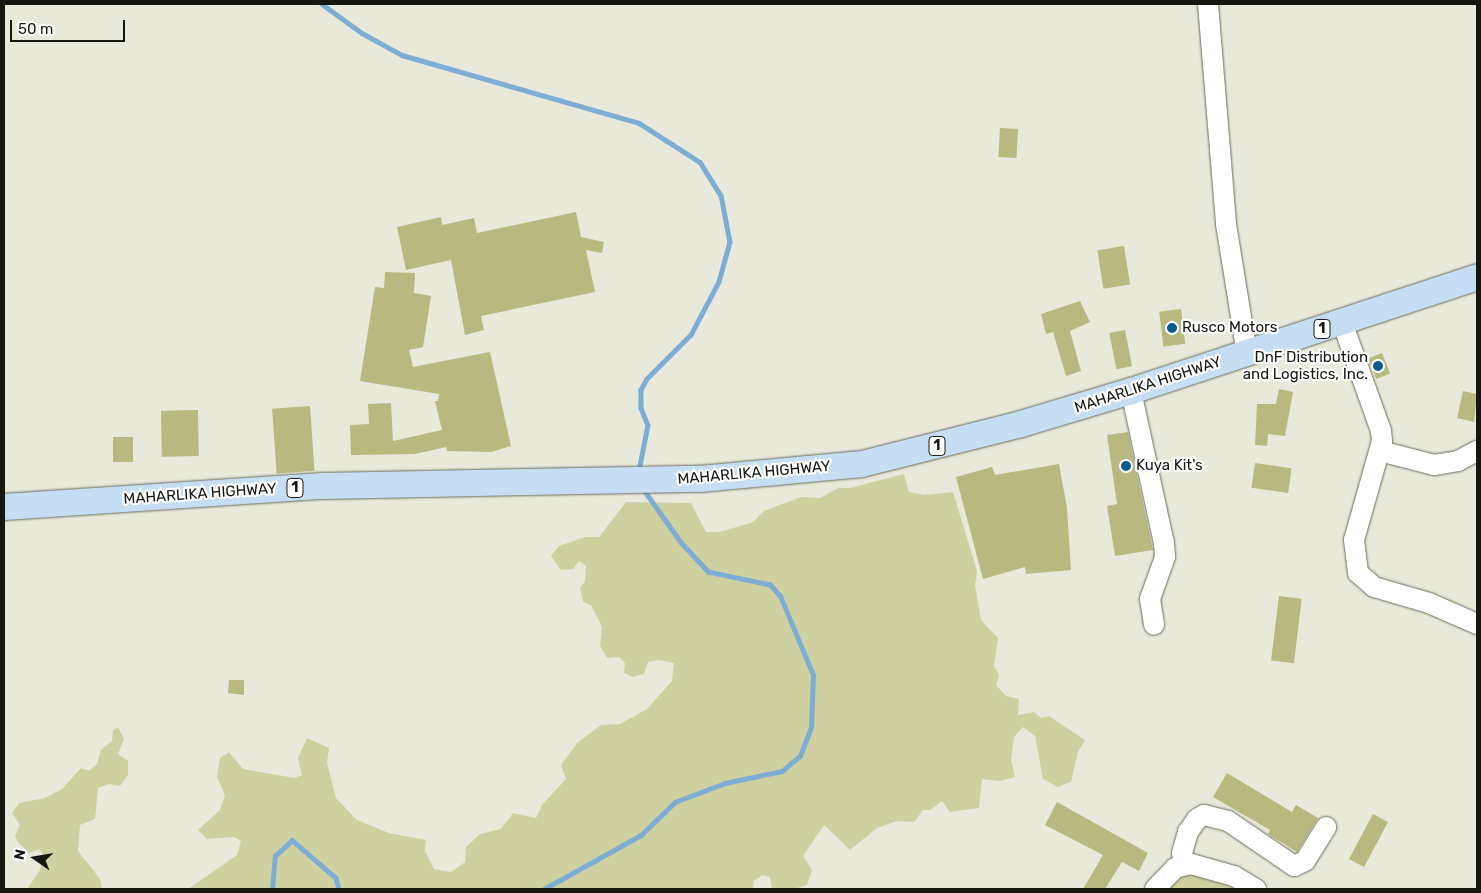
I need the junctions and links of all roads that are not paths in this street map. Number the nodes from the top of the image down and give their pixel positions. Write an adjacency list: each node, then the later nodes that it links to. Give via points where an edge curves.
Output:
1 (1208, 4): 4 (street, via 1226,224)
2 (1477, 277): 3 (main road, MAHARLIKA HIGHWAY / 1)
3 (1342, 322): 4 (main road, MAHARLIKA HIGHWAY / 1); 7 (street, via 1382,431)
4 (1247, 353): 5 (main road, MAHARLIKA HIGHWAY / 1)
5 (1131, 391): 8 (main road, MAHARLIKA HIGHWAY / 1, via 1021,424 862,464 700,479 322,486); 10 (street, via 1164,543 1165,557 1150,599)
6 (1477, 450): 7 (street, via 1458,461 1434,465)
7 (1380, 451): 9 (street, via 1354,540 1358,572 1374,587 1429,604)
8 (4, 507)
9 (1477, 624)
10 (1154, 625)
11 (1326, 826): 12 (street, via 1305,860 1294,866 1228,821 1204,815 1197,819 1185,838)
12 (1184, 864): 13 (street); 14 (street, via 1216,870)
13 (1155, 889)
14 (1256, 889)

